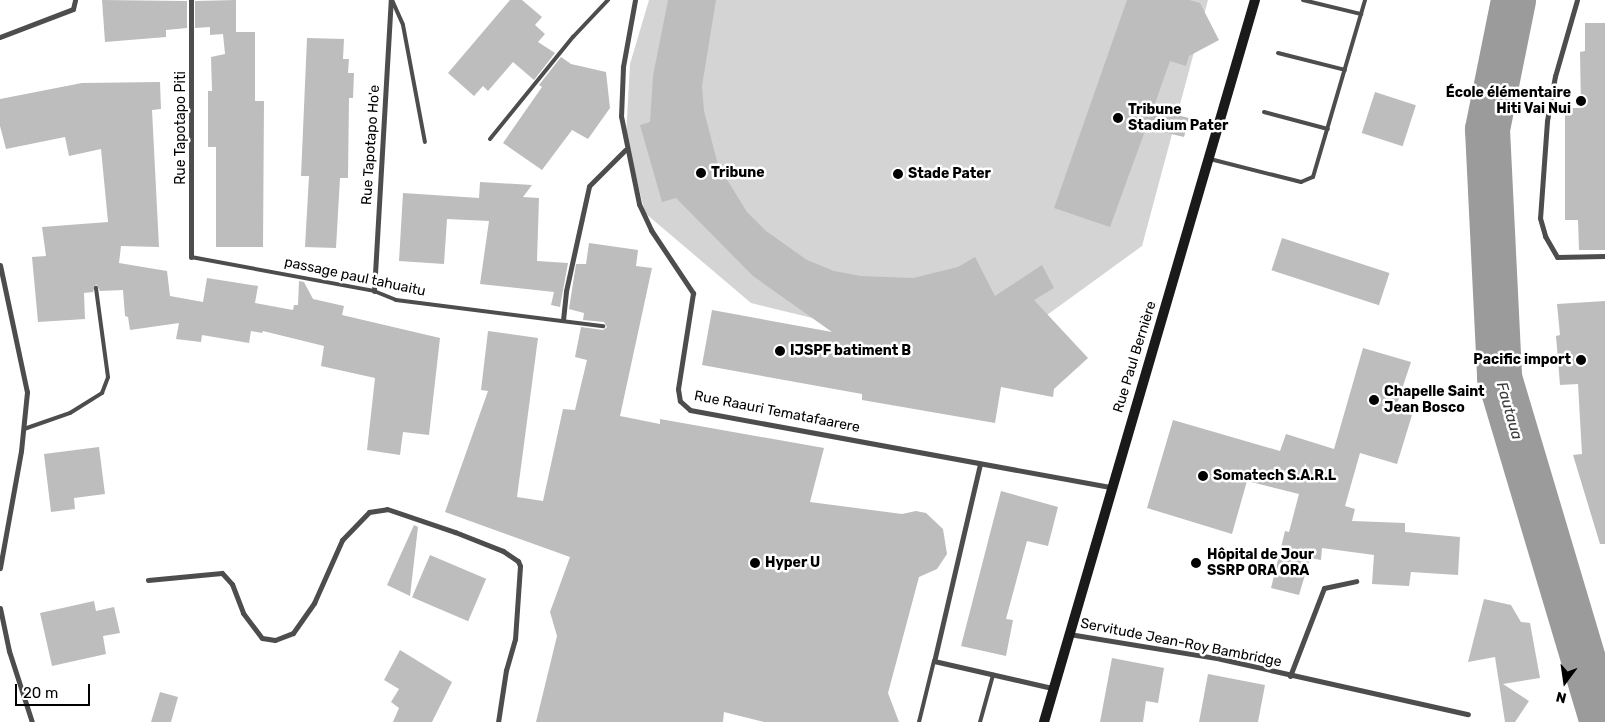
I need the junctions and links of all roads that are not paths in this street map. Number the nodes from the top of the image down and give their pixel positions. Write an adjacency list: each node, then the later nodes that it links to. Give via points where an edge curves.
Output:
1 (75, 0): 11 (street, via 73,9)
2 (191, 0): 21 (street, Rue Tapotapo Piti)
3 (392, 0): 17 (lane, via 403,24); 24 (street, Rue Tapotapo Ho'e)
4 (608, 0): 16 (lane, via 573,37)
5 (635, 0): 18 (street, Rue Raauri Tematafaarere, via 623,67 621,116)
6 (1255, 0): 19 (main road, Rue Paul Bernière)
7 (1303, 0): 10 (lane)
8 (1365, 0): 10 (lane)
9 (1577, 0): 20 (street, via 1555,76 1547,121 1540,218 1544,236 1557,257)
10 (1361, 14): 13 (lane)
11 (0, 37)
12 (1278, 53): 13 (lane)
13 (1345, 70): 15 (lane)
14 (1264, 112): 15 (lane)
15 (1328, 129): 19 (lane, via 1316,170 1308,181)
16 (490, 139)
17 (425, 142)
18 (625, 150): 25 (street, via 589,186 566,291); 28 (street, Rue Raauri Tematafaarere, via 639,204 651,230 694,293 678,389 680,401 690,410)
19 (1208, 158): 29 (main road, Rue Paul Bernière)
20 (1605, 256)
21 (191, 257): 24 (lane, passage paul tahuaitu)
22 (0, 265): 27 (street, via 24,366 27,392)
23 (96, 288): 27 (lane, via 108,377 102,393 70,413)
24 (374, 291): 25 (lane, passage paul tahuaitu, via 396,300)
25 (563, 320): 26 (lane, passage paul tahuaitu)
26 (604, 326)
27 (24, 428): 30 (street)
28 (980, 464): 29 (street, Rue Raauri Tematafaarere); 35 (street)
29 (1110, 487): 34 (main road, Rue Paul Bernière)
30 (0, 568)
31 (148, 580): 41 (street, via 222,574 232,584 243,613 262,638 275,640 293,633 314,603 342,540 369,512 395,511 463,535 503,552 518,561 520,566 515,639 506,670)
32 (1356, 582): 37 (street, Servitude Jean-Roy Bambridge, via 1324,588)
33 (0, 608): 40 (street, via 9,650)
34 (1067, 634): 37 (street, Servitude Jean-Roy Bambridge, via 1221,659); 38 (main road, Rue Paul Bernière)
35 (934, 661): 36 (street); 42 (lane)
36 (993, 675): 38 (street); 43 (lane)
37 (1290, 676): 39 (street, Servitude Jean-Roy Bambridge)
38 (1052, 688): 44 (main road, Rue Paul Bernière)
39 (1468, 714)
40 (32, 722)
41 (498, 722)
42 (919, 722)
43 (980, 722)
44 (1044, 722)

